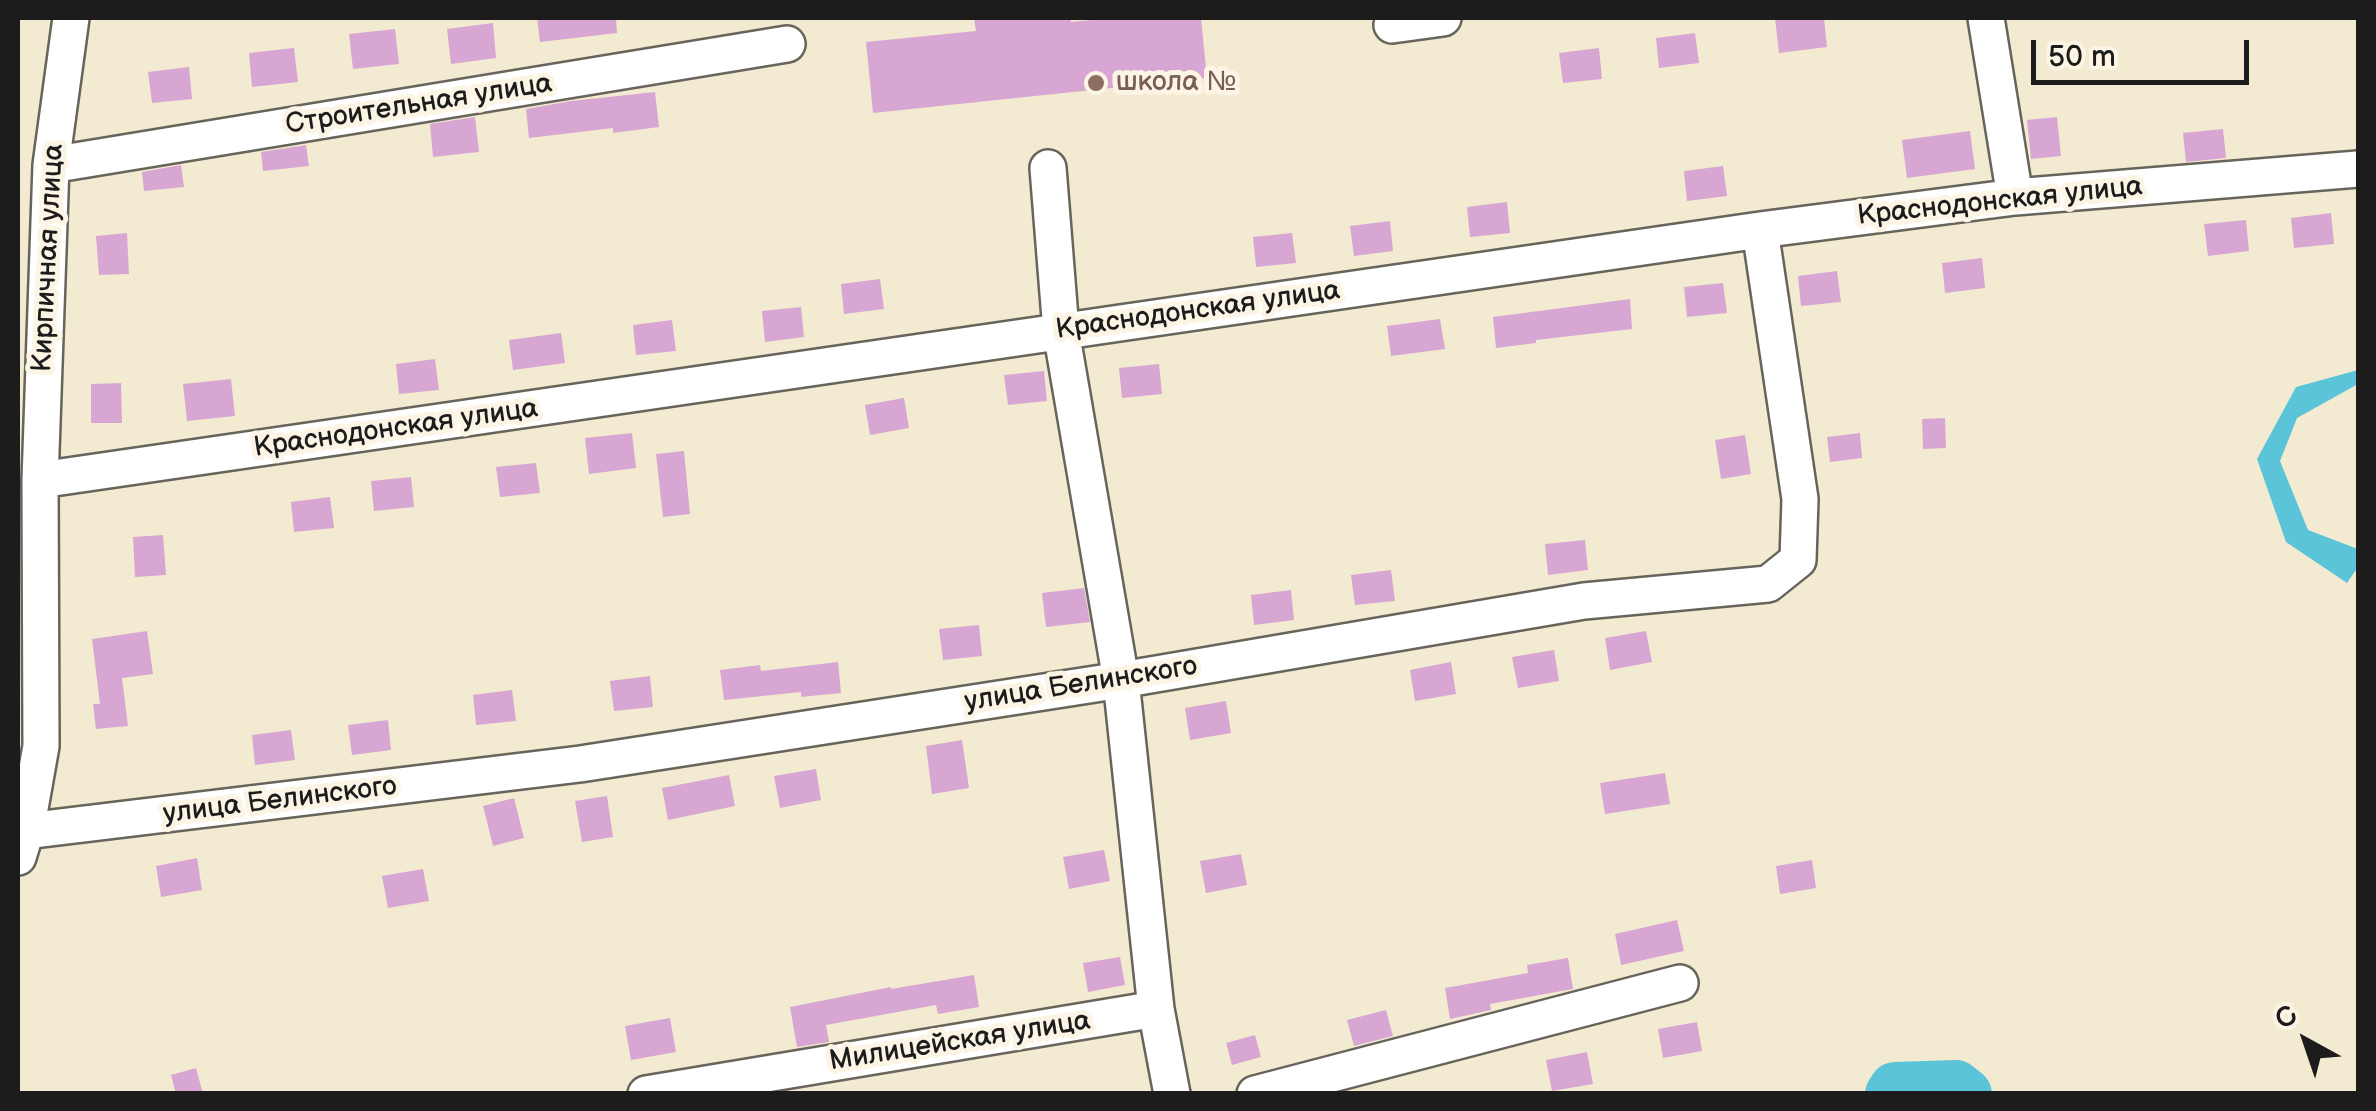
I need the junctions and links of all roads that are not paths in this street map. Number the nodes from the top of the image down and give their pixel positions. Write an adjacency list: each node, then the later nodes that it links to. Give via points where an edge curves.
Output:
1 (71, 18): 6 (street, Кирпичная улица)
2 (1443, 18): 4 (street)
3 (1986, 18): 9 (street)
4 (1392, 25)
5 (787, 44): 6 (street, Строительная улица)
6 (51, 165): 12 (street, Кирпичная улица)
7 (1048, 168): 11 (street)
8 (2358, 168): 9 (street, Краснодонская улица)
9 (2015, 197): 10 (street, Краснодонская улица)
10 (1760, 230): 11 (street, Краснодонская улица); 13 (street, улица Белинского, via 1800,500 1798,560 1768,584 1584,601)
11 (1061, 331): 12 (street, Краснодонская улица); 13 (street)
12 (40, 480): 14 (street, Кирпичная улица, via 40,746)
13 (1122, 680): 14 (street, улица Белинского); 16 (street)
14 (22, 844)
15 (1680, 983): 19 (street)
16 (1156, 1009): 17 (street, Милицейская улица); 18 (street)
17 (646, 1094)
18 (1172, 1094)
19 (1255, 1094)

